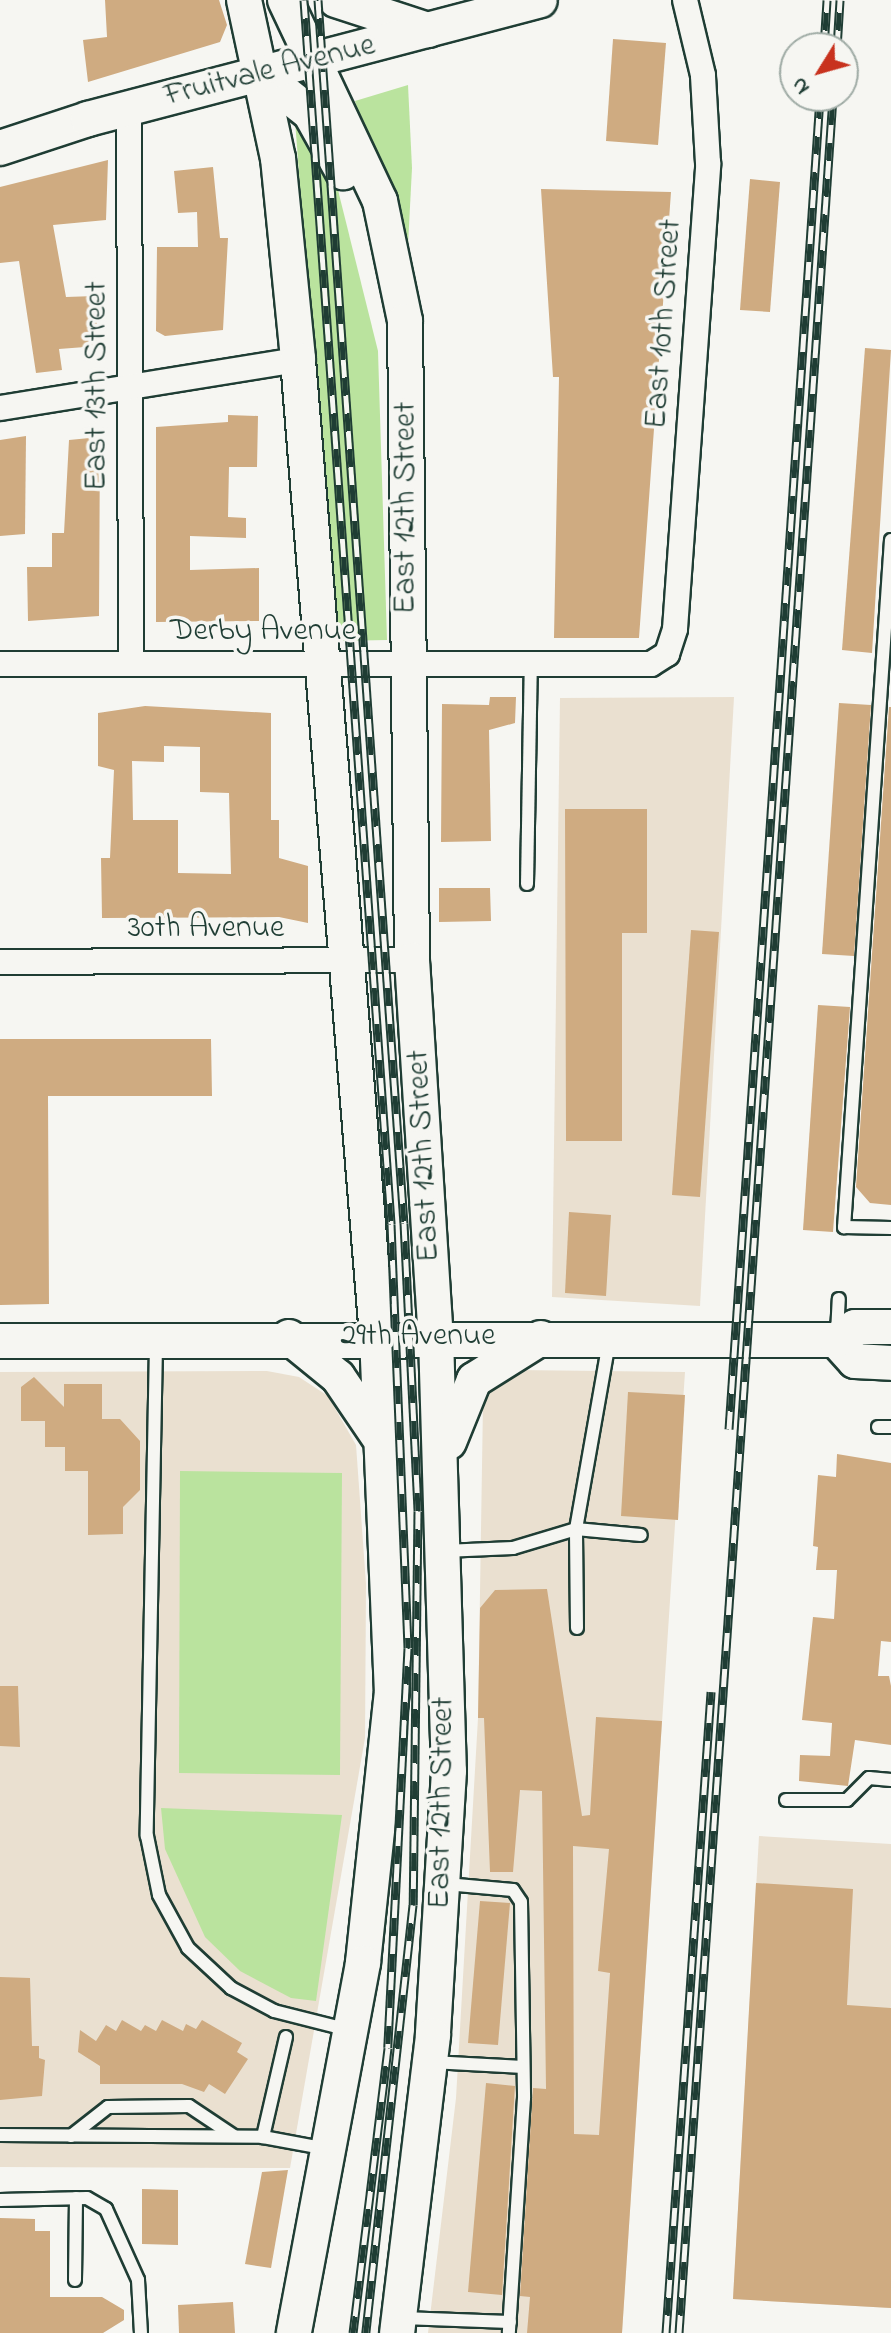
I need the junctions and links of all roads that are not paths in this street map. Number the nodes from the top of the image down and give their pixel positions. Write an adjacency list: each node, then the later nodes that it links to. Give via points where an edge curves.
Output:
1 (244, 0): 8 (main road, East 12th Street)
2 (285, 0): 7 (main road, East 12th Street)
3 (336, 0): 6 (main road)
4 (540, 0): 6 (main road, Fruitvale Avenue)
5 (685, 0): 16 (street, East 10th Street, via 703,75 708,163 675,629)
6 (429, 30): 7 (main road, Fruitvale Avenue)
7 (315, 62): 8 (main road, Fruitvale Avenue); 13 (main road, East 12th Street, via 380,201 403,306)
8 (262, 75): 9 (main road, Fruitvale Avenue); 11 (main road, East 12th Street, via 283,195); 13 (main road, via 310,113 344,174 369,238)
9 (129, 108): 10 (main road, Fruitvale Avenue); 12 (street, East 13th Street)
10 (0, 148)
11 (298, 360): 12 (street); 19 (main road, East 12th Street)
12 (130, 386): 14 (street); 18 (street, East 13th Street)
13 (408, 399): 20 (main road, East 12th Street)
14 (0, 408)
15 (891, 540): 26 (lane, via 844,1227)
16 (667, 654): 21 (street, Derby Avenue, via 651,664)
17 (0, 664): 18 (street, Derby Avenue)
18 (131, 664): 19 (street, Derby Avenue)
19 (322, 664): 20 (street, Derby Avenue); 23 (main road, East 12th Street)
20 (406, 664): 21 (street, Derby Avenue); 24 (main road, East 12th Street)
21 (531, 664): 22 (lane)
22 (527, 884)
23 (344, 960): 24 (street, 30th Avenue); 25 (street, 30th Avenue); 29 (main road, East 12th Street)
24 (412, 960): 31 (main road, East 12th Street)
25 (0, 962)
26 (891, 1228)
27 (839, 1299): 34 (lane)
28 (891, 1327): 34 (main road, 29th Avenue, via 855,1327)
29 (377, 1336): 30 (main road, 29th Avenue); 31 (main road, 29th Avenue); 38 (main road, East 12th Street)
30 (289, 1337): 36 (main road, 29th Avenue); 38 (main road, via 338,1377)
31 (436, 1337): 32 (main road, 29th Avenue); 39 (main road, East 12th Street)
32 (544, 1337): 33 (main road, 29th Avenue); 39 (main road, via 474,1380 461,1401)
33 (609, 1338): 34 (main road, 29th Avenue); 40 (lane)
34 (836, 1340): 37 (main road, via 855,1361)
35 (0, 1341): 36 (main road, 29th Avenue)
36 (156, 1341): 47 (lane, via 147,1836 159,1895 188,1948 231,1988 274,2011)
37 (891, 1363)
38 (381, 1442): 47 (main road, East 12th Street, via 392,1691)
39 (440, 1474): 42 (main road, East 12th Street)
40 (576, 1529): 41 (lane); 42 (lane, via 513,1548); 43 (lane)
41 (641, 1535)
42 (442, 1551): 46 (main road, East 12th Street, via 449,1771)
43 (577, 1628)
44 (891, 1780): 45 (lane, via 869,1778 847,1800)
45 (786, 1800)
46 (443, 1884): 49 (main road, East 12th Street); 50 (lane, via 513,1890 521,1902)
47 (351, 2030): 55 (main road, East 12th Street)
48 (286, 2037): 54 (lane)
49 (430, 2062): 50 (lane); 59 (main road, East 12th Street)
50 (522, 2067): 60 (lane)
51 (0, 2135): 52 (lane)
52 (71, 2136): 53 (lane); 53 (lane, via 108,2107 189,2106)
53 (235, 2137): 54 (lane)
54 (263, 2137): 55 (lane)
55 (328, 2149): 62 (main road, East 12th Street)
56 (76, 2198): 57 (lane); 58 (lane); 61 (lane, via 106,2209 138,2280)
57 (0, 2200)
58 (75, 2280)
59 (398, 2325): 60 (lane)
60 (510, 2328)
61 (141, 2333)
62 (294, 2333)

